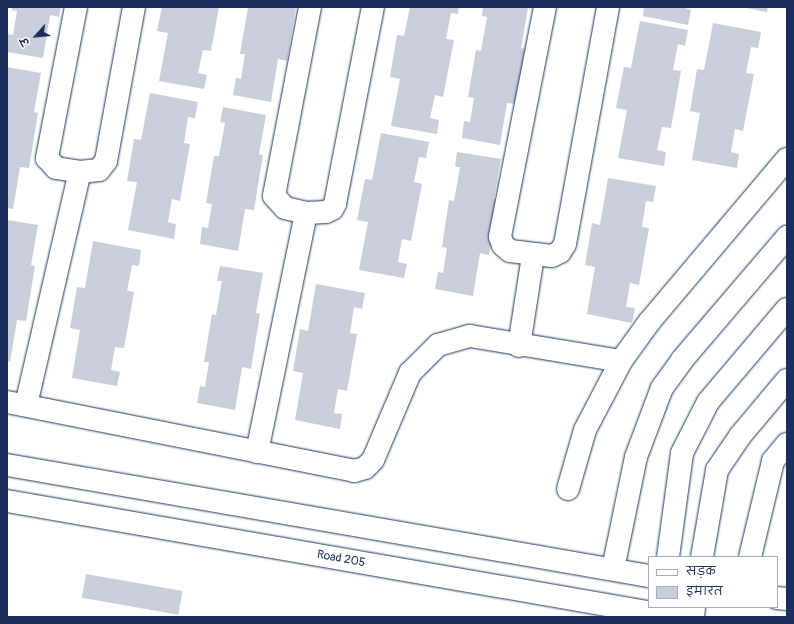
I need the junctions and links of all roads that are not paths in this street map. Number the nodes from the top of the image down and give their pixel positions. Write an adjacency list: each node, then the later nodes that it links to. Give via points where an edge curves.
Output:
1 (76, 7): 8 (main road, via 47,158 56,168)
2 (134, 7): 8 (main road, via 106,161 99,170)
3 (310, 7): 9 (main road, via 274,196 286,208)
4 (373, 7): 9 (main road, via 335,204 332,210 326,212)
5 (545, 7): 11 (main road, via 500,237 503,245 510,251)
6 (608, 7): 11 (main road, via 565,244 560,252 552,256)
7 (787, 159): 14 (main road, via 650,321)
8 (80, 172): 16 (main road)
9 (306, 213): 18 (main road)
10 (787, 238): 25 (main road, via 682,360 662,388 636,457)
11 (533, 256): 13 (main road)
12 (787, 309): 22 (main road, via 708,402 682,453)
13 (519, 346): 14 (main road); 18 (main road, via 470,336 438,345 410,373 373,460 365,468 344,469)
14 (621, 361): 20 (main road, via 585,430)
15 (787, 380): 23 (main road, via 740,436 716,470)
16 (16, 404): 18 (main road)
17 (787, 444): 24 (main road, via 773,461)
18 (257, 452)
19 (7, 465): 25 (main road)
20 (568, 489)
21 (7, 502): 27 (main road, Road 205)
22 (668, 556)
23 (702, 556)
24 (750, 556)
25 (613, 569): 26 (main road)
26 (648, 576)
27 (604, 611): 28 (main road, Road 205)
28 (663, 614)

